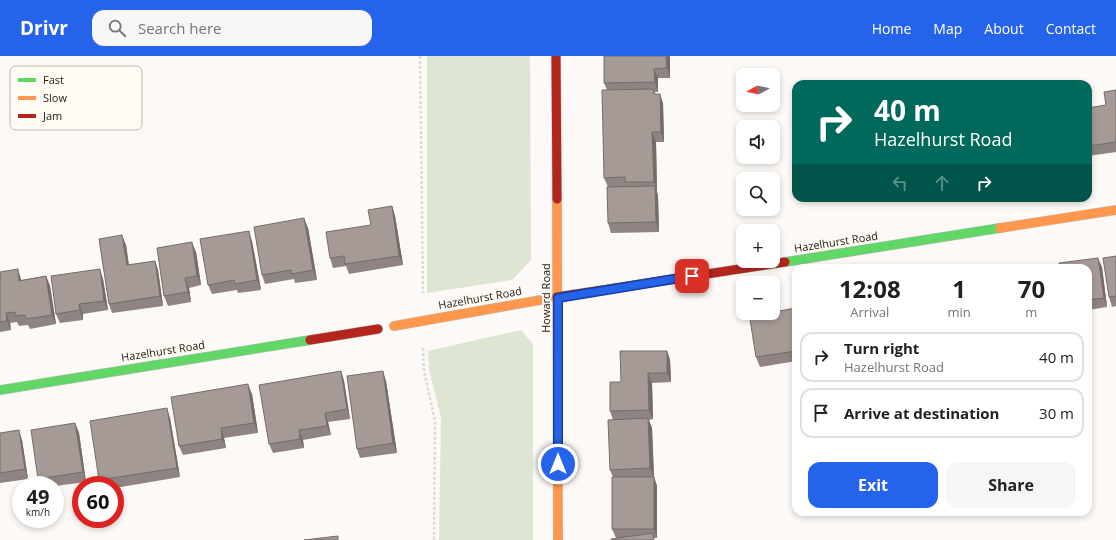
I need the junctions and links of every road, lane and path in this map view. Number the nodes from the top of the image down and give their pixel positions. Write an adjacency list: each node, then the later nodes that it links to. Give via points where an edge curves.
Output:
1 (556, 56): 3 (street, Howard Road)
2 (1116, 210): 3 (street, Hazelhurst Road)
3 (558, 298): 4 (street, Hazelhurst Road); 7 (street, Howard Road)
4 (394, 326)
5 (378, 329): 6 (street, Hazelhurst Road)
6 (0, 390)
7 (558, 540)

